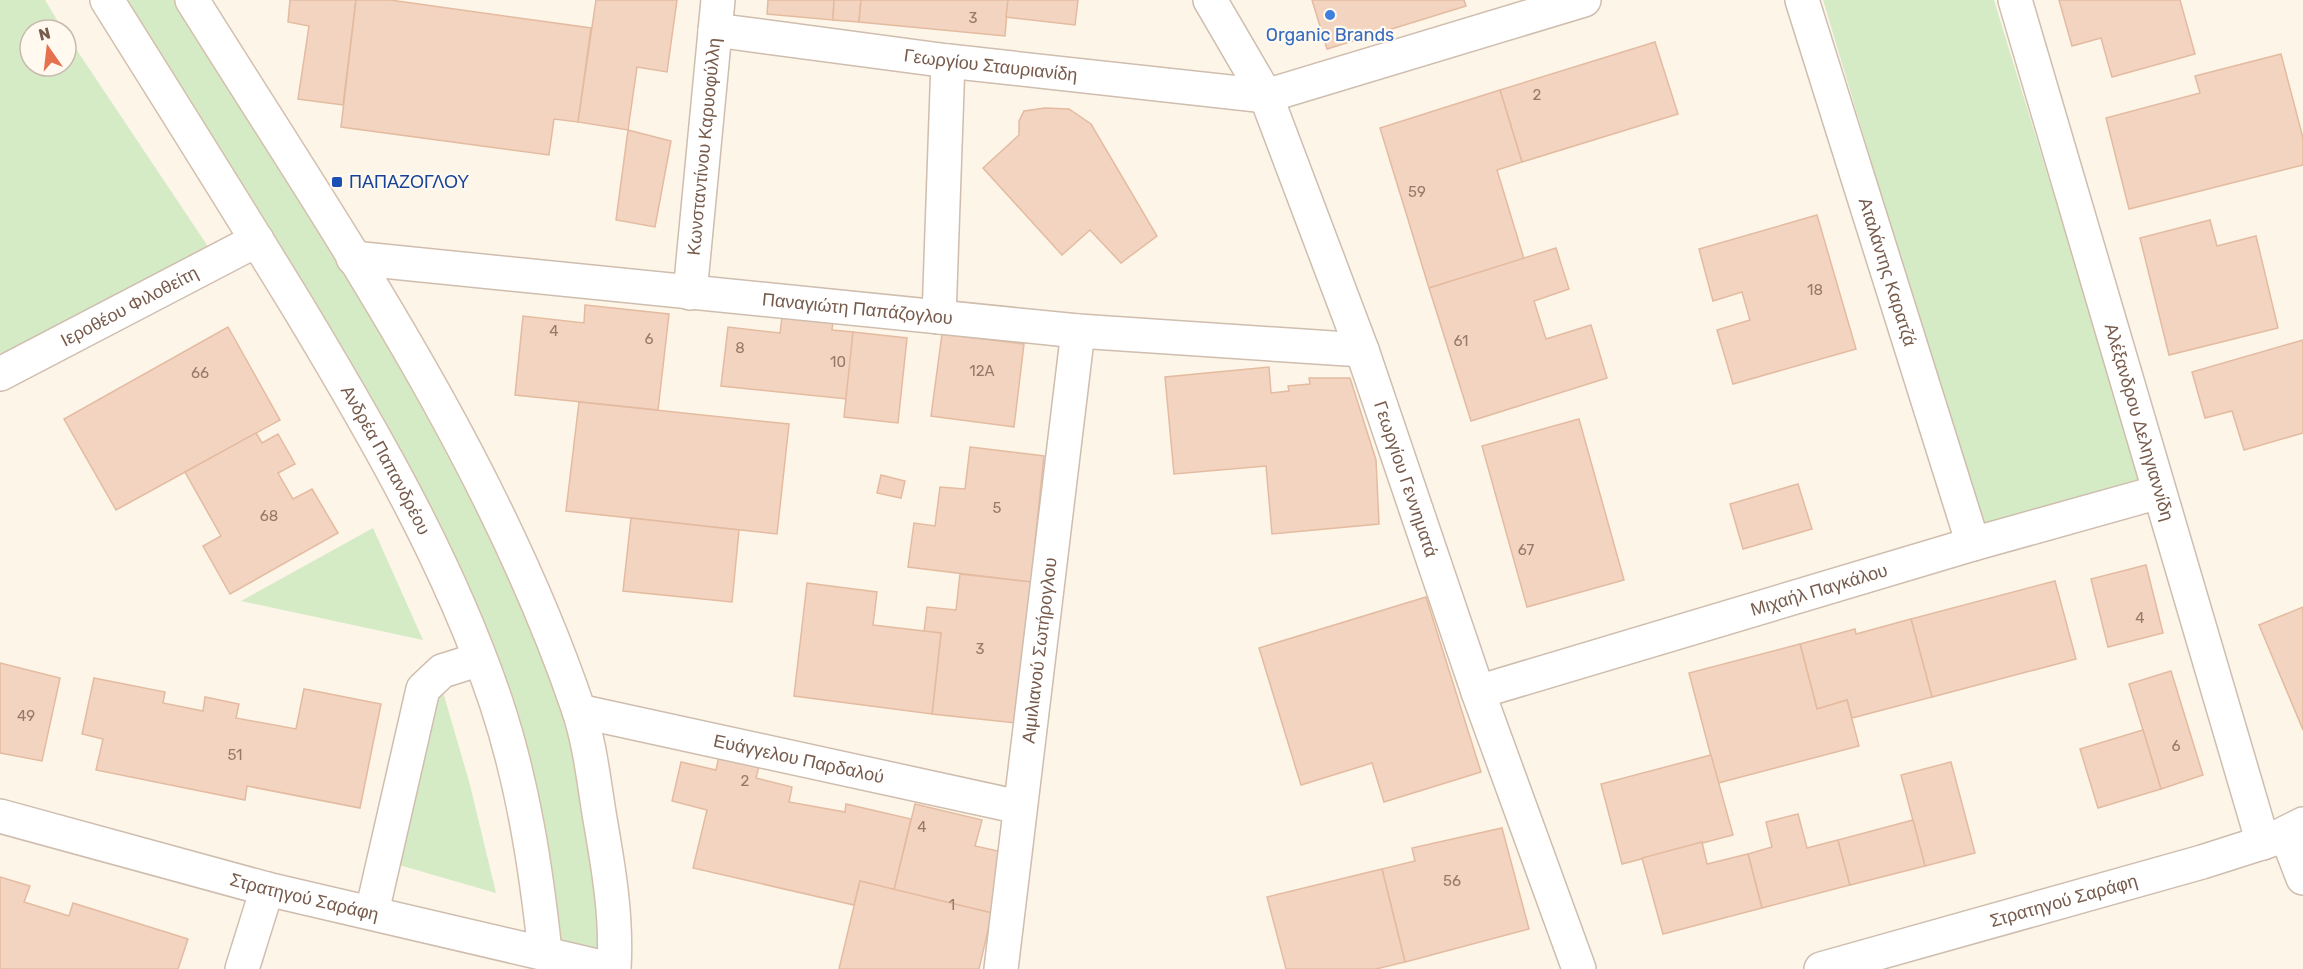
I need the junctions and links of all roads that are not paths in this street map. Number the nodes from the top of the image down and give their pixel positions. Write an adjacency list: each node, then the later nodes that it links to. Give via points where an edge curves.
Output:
1 (107, 0): 10 (street, Ανδρέα Παπανδρέου)
2 (192, 0): 11 (street)
3 (1210, 0): 9 (street, Γεωργίου Γεννηματά)
4 (1584, 0): 9 (street)
5 (1802, 0): 18 (street, Αταλάντης Καρατζά)
6 (2015, 0): 17 (street, Αλέξανδρου Δεληγιαννίδη)
7 (717, 15): 8 (street, Γεωργίου Σταυριανίδη); 12 (street, Κωνσταντίνου Καρυοφύλλη)
8 (948, 61): 9 (street, Γεωργίου Σταυριανίδη); 13 (street)
9 (1266, 96): 15 (street, Γεωργίου Γεννηματά)
10 (257, 240): 16 (street, Ιεροθέου Φιλοθείτη); 19 (street, Ανδρέα Παπανδρέου, via 391,465 433,547)
11 (353, 258): 12 (street, Παναγιώτη Παπάζογλου); 21 (street, via 418,365 501,523)
12 (690, 293): 13 (street, Παναγιώτη Παπάζογλου)
13 (939, 317): 14 (street, Παναγιώτη Παπάζογλου)
14 (1078, 331): 15 (street, Παναγιώτη Παπάζογλου); 22 (street, Αιμιλιανού Σωτήρογλου)
15 (1362, 350): 20 (street, Γεωργίου Γεννηματά)
16 (0, 374)
17 (2159, 492): 18 (street, Μιχαήλ Παγκάλου); 24 (street, Αλέξανδρου Δεληγιαννίδη)
18 (1973, 544): 20 (street, Μιχαήλ Παγκάλου)
19 (480, 659): 27 (street, via 442,671 423,689); 28 (street, Ανδρέα Παπανδρέου, via 521,791 536,873)
20 (1479, 692): 32 (street, Γεωργίου Γεννηματά)
21 (579, 711): 22 (street, Ευάγγελου Παρδαλού); 30 (street, via 612,887 616,932)
22 (1019, 807): 31 (street, Αιμιλιανού Σωτήρογλου)
23 (0, 816): 26 (street, Στρατηγού Σαράφη)
24 (2292, 830): 25 (street, Αλέξανδρου Δεληγιαννίδη); 33 (street, Στρατηγού Σαράφη, via 2088,896)
25 (2303, 878)
26 (267, 889): 27 (street, Στρατηγού Σαράφη); 29 (street)
27 (372, 912): 28 (street, Στρατηγού Σαράφη)
28 (545, 961): 30 (street, Στρατηγού Σαράφη)
29 (242, 969)
30 (612, 969)
31 (1001, 969)
32 (1580, 969)
33 (1821, 969)

